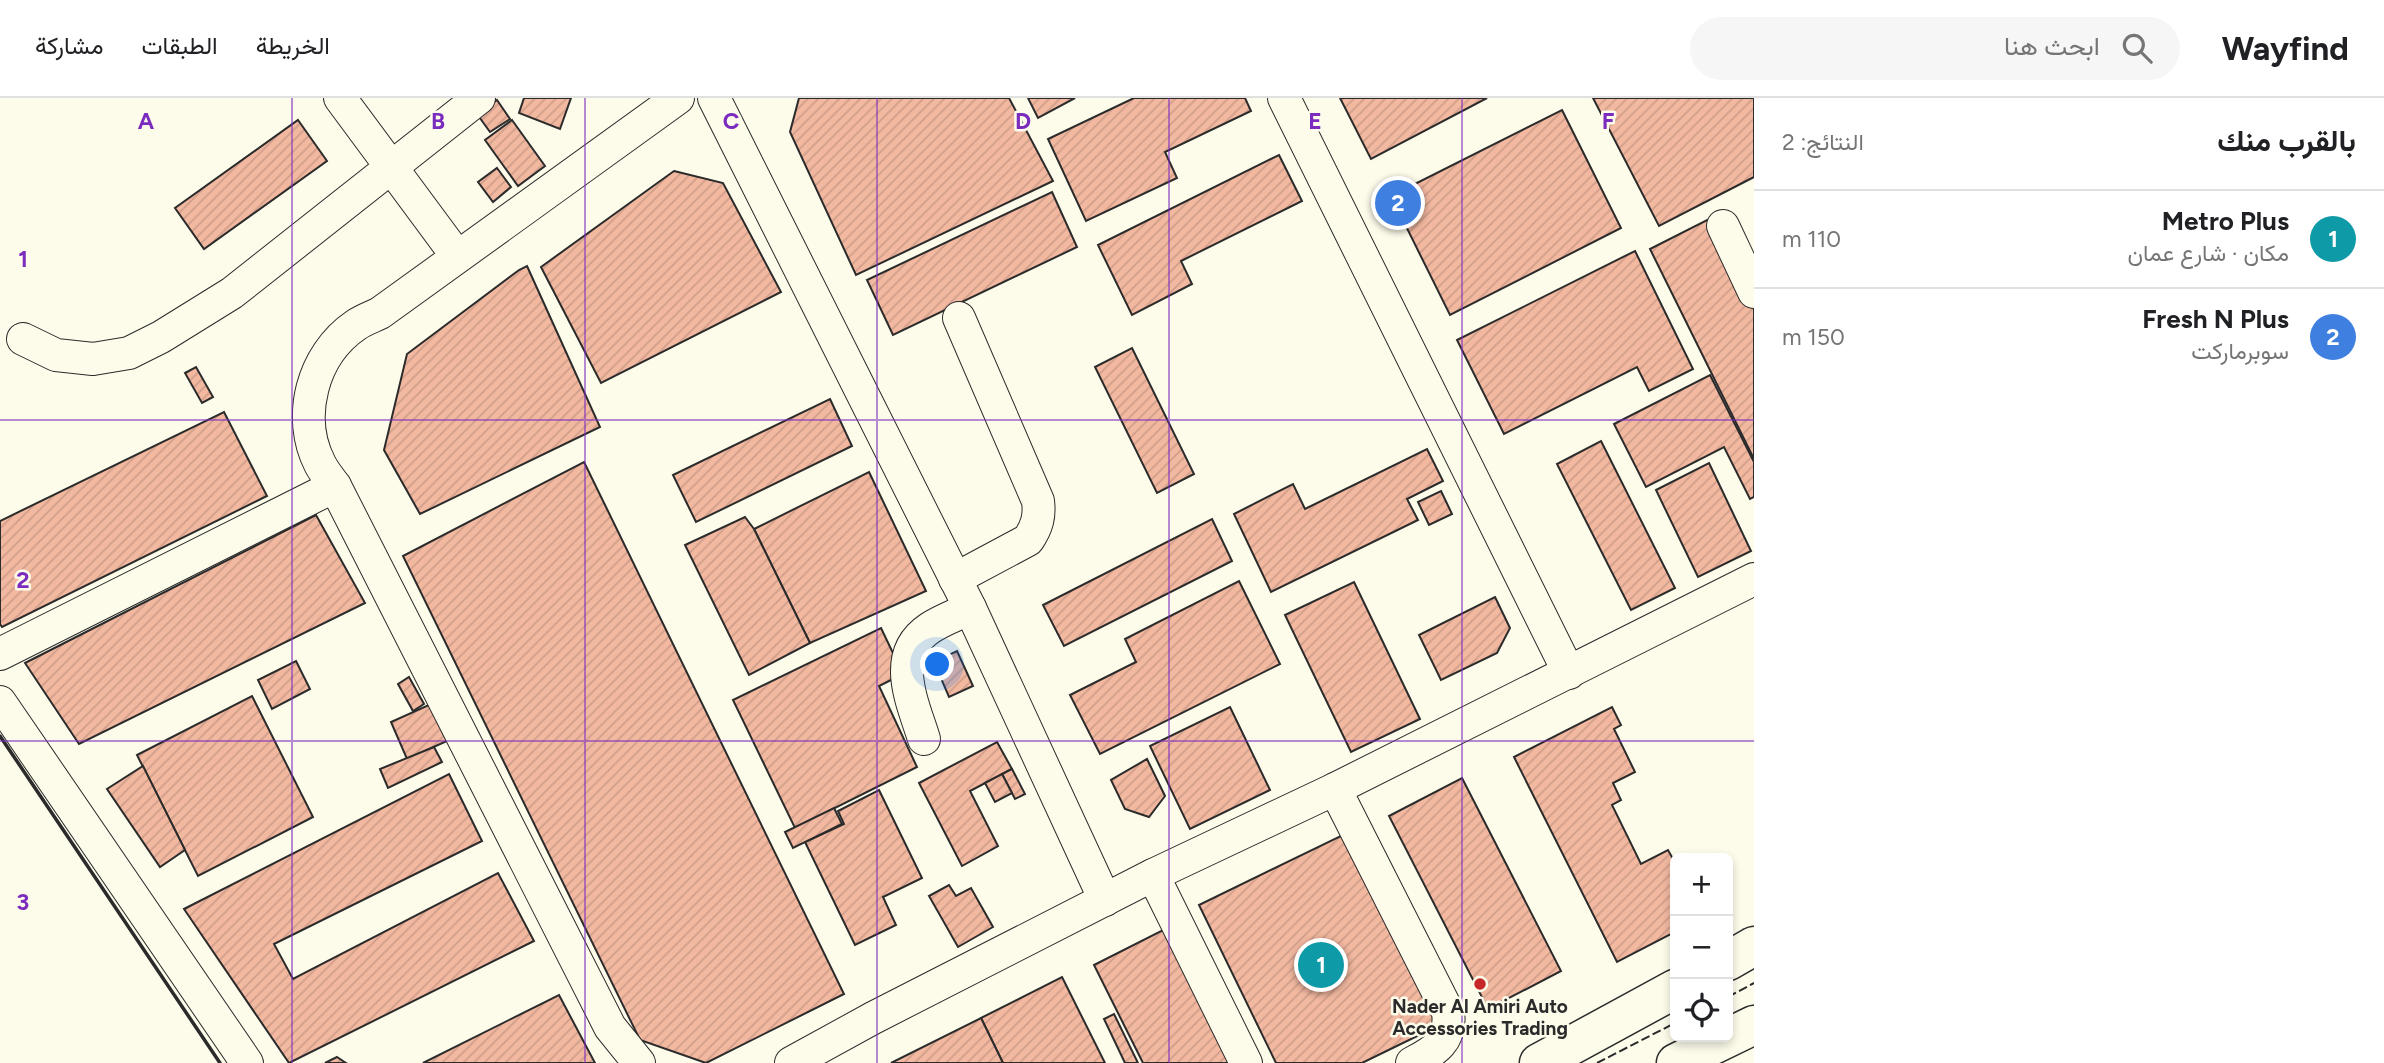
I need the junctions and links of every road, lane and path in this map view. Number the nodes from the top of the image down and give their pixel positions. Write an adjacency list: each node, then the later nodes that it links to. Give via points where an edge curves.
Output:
1 (340, 98): 6 (street)
2 (479, 98): 6 (street)
3 (678, 98): 8 (street)
4 (714, 98): 13 (street)
5 (1284, 98): 17 (street)
6 (391, 167): 8 (street); 11 (street, via 232,293 129,353 93,359 57,355)
7 (1723, 226): 9 (street)
8 (457, 256): 12 (street, via 380,313 346,356 328,407 328,460)
9 (1754, 292)
10 (958, 318): 13 (street, via 1039,510 1028,540)
11 (23, 339)
12 (335, 486): 16 (street); 27 (street)
13 (955, 579): 15 (street)
14 (1754, 579): 17 (street)
15 (970, 608): 19 (street, via 928,629 912,646 906,685); 22 (street)
16 (0, 654)
17 (1569, 673): 20 (street)
18 (0, 702): 28 (street)
19 (924, 739)
20 (1335, 789): 21 (street); 33 (street, via 1448,1012 1443,1043)
21 (1153, 875): 22 (street); 32 (street)
22 (1105, 900): 31 (street)
23 (1754, 946): 24 (main road)
24 (1733, 958)
25 (1670, 992): 34 (main road)
26 (1754, 1025): 35 (main road)
27 (610, 1027): 29 (street); 30 (street)
28 (247, 1063)
29 (618, 1063)
30 (639, 1063)
31 (791, 1063)
32 (1246, 1063)
33 (1412, 1063)
34 (1539, 1063)
35 (1676, 1063)

